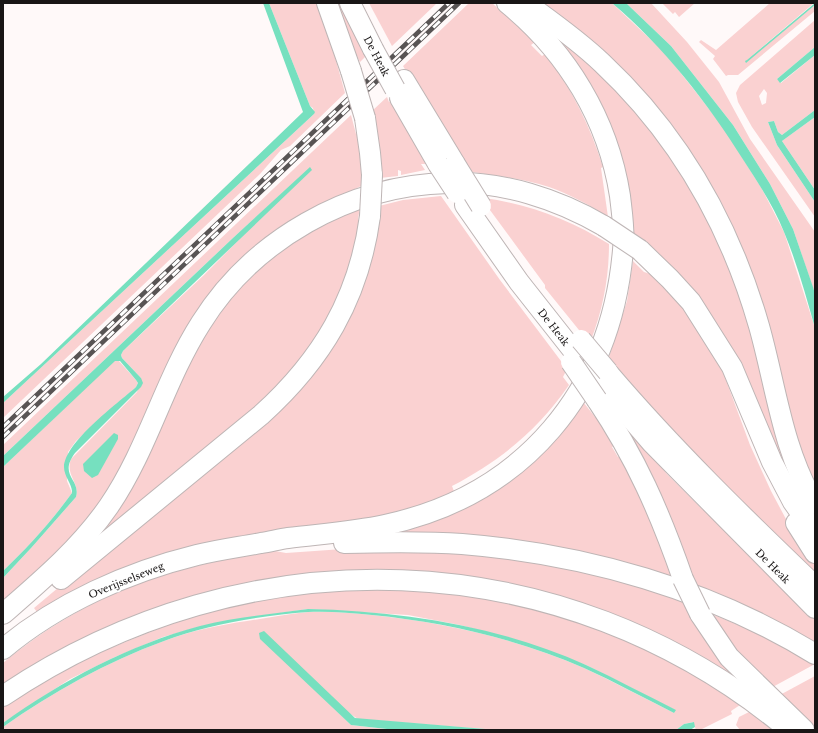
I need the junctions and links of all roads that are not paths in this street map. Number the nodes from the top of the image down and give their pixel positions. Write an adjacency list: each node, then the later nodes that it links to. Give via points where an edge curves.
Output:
1 (327, 3): 17 (highway, bridge, via 365,118 372,175 370,216 363,256 347,302 327,340 296,381 260,415)
2 (350, 3): 6 (highway, De Heak)
3 (365, 3): 6 (highway, De Heak)
4 (507, 3): 12 (highway, via 541,34 580,85 600,124 613,162 621,203 624,242 618,292 600,352 587,380 558,422 514,466 479,490 440,509 401,522)
5 (526, 3): 10 (highway, via 579,43 624,84 664,131 694,173 717,214 740,268 761,333 785,435 801,479)
6 (378, 45): 8 (highway, De Heak, bridge, via 446,164 473,206 525,268)
7 (717, 345): 11 (highway, via 732,367 762,440 793,502); 13 (highway, via 777,488); 16 (highway, bridge, via 696,310 663,271 640,250 578,211 528,193 450,183 401,188 359,199 322,214 287,235 256,258 240,274 202,322 182,357 130,470 105,512 70,554)
8 (572, 348): 9 (highway, De Heak, bridge); 9 (highway, bridge)
9 (603, 386): 14 (highway, De Heak, via 675,446); 15 (highway, De Heak, via 652,443); 20 (highway, bridge, via 700,614)
10 (815, 504)
11 (815, 533)
12 (262, 543): 18 (highway, Overijsselseweg, via 178,560 120,580 58,611); 19 (highway, via 287,546 376,542 461,544 560,557 605,567 686,592 737,614)
13 (815, 553)
14 (815, 586)
15 (815, 608)
16 (3, 614)
17 (3, 624)
18 (3, 649)
19 (815, 654)
20 (753, 693): 21 (highway, via 655,643 616,626 555,605 451,584 355,580 312,582 255,590 169,612 76,652); 22 (highway)
21 (3, 696)
22 (769, 706): 23 (highway); 24 (highway)
23 (789, 730)
24 (804, 730)

